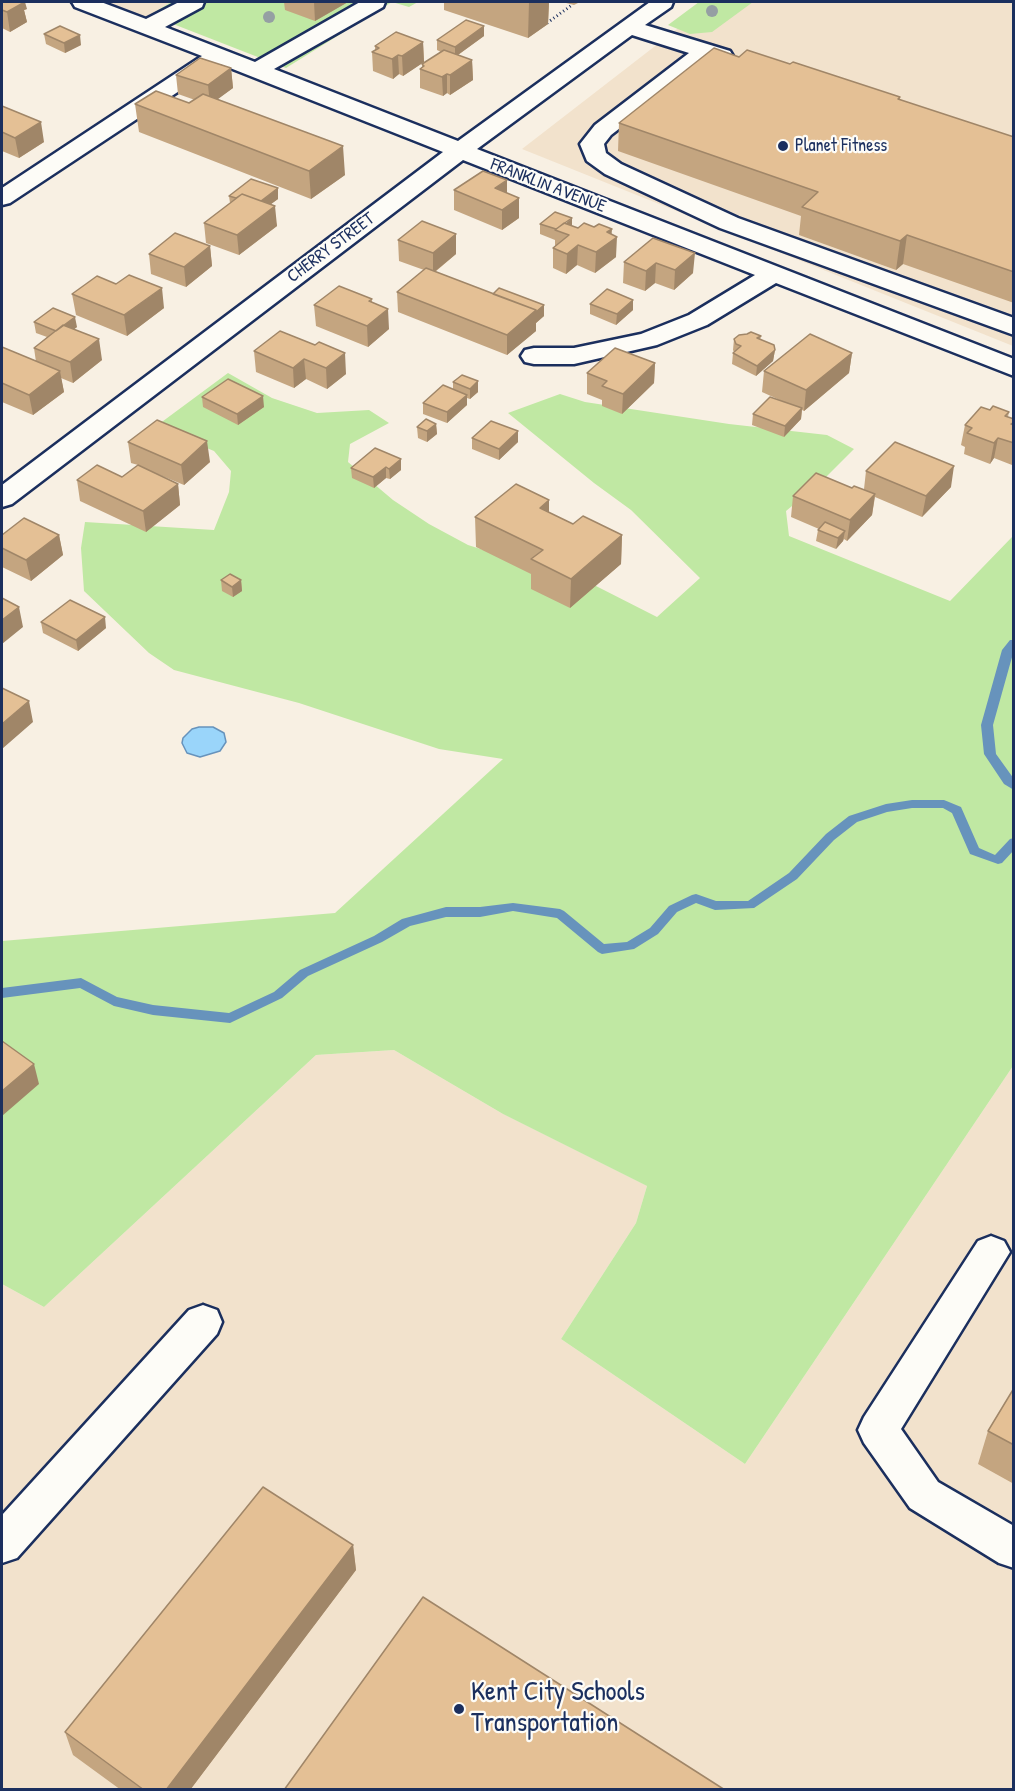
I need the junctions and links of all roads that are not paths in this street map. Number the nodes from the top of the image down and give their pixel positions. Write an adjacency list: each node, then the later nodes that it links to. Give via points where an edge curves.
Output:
1 (83, 2): 5 (street, FRANKLIN AVENUE)
2 (194, 2): 5 (street)
3 (375, 2): 10 (street)
4 (663, 2): 6 (street, CHERRY STREET)
5 (148, 27): 8 (street, FRANKLIN AVENUE)
6 (629, 27): 7 (street); 11 (street, CHERRY STREET)
7 (705, 51): 9 (street); 14 (street, via 603,130 592,144 595,156 613,169 729,224)
8 (218, 55): 10 (street, FRANKLIN AVENUE); 12 (street)
9 (744, 63)
10 (256, 70): 11 (street, FRANKLIN AVENUE)
11 (459, 151): 13 (street, FRANKLIN AVENUE); 17 (street, CHERRY STREET)
12 (2, 198)
13 (774, 274): 15 (street, via 698,320 648,340 574,356); 16 (street, FRANKLIN AVENUE)
14 (1014, 327)
15 (534, 356)
16 (1014, 368)
17 (2, 498)
18 (991, 1252): 21 (street, via 878,1430 924,1495)
19 (203, 1322): 20 (street)
20 (2, 1544)
21 (1014, 1549)

